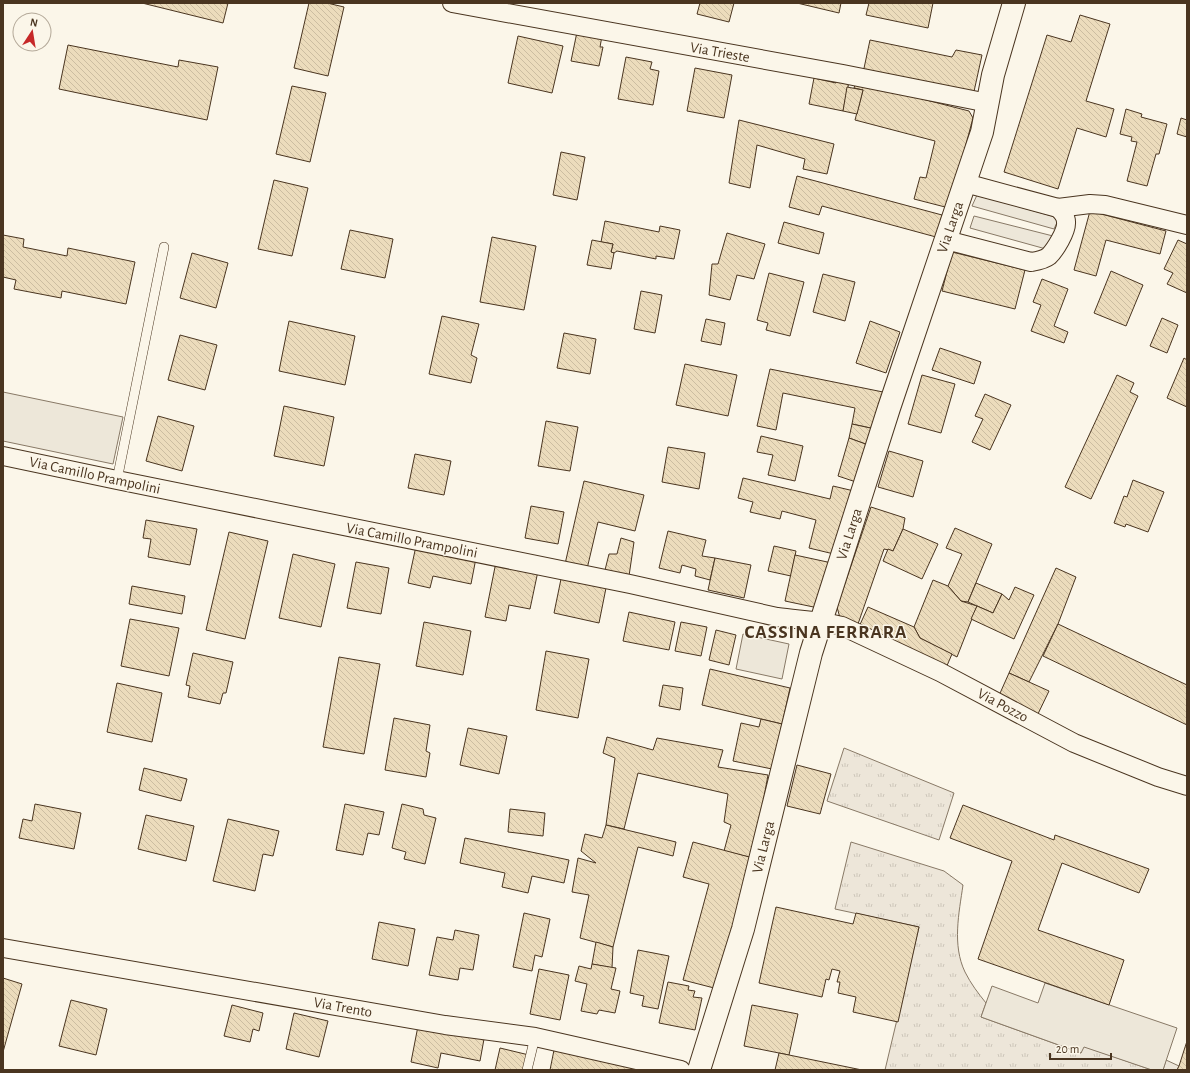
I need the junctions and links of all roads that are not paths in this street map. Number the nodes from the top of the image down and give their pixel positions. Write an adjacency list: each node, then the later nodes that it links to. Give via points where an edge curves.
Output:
1 (452, 3): 3 (street, Via Trieste)
2 (1014, 3): 3 (street, Via Larga, via 993,75)
3 (988, 102): 4 (street, Via Larga, via 982,132)
4 (965, 183): 5 (street); 7 (street, Via Larga)
5 (1058, 208): 6 (street, via 1105,205); 7 (street, via 1064,214 1066,222 1063,235 1048,256 1039,261 1031,262)
6 (1187, 225)
7 (946, 240): 11 (street, Via Larga, via 884,423)
8 (164, 247): 10 (lane)
9 (3, 456): 10 (street, Via Camillo Prampolini)
10 (117, 480): 11 (street, Via Camillo Prampolini, via 630,584 777,617)
11 (821, 622): 12 (street, Via Pozzo, via 842,626 940,672 1074,743); 17 (street, Via Larga, via 743,929)
12 (1187, 786)
13 (3, 948): 14 (street, Via Trento, via 445,1025)
14 (535, 1037): 15 (lane); 16 (street, Via Trento)
15 (527, 1070)
16 (681, 1070)
17 (699, 1070)

